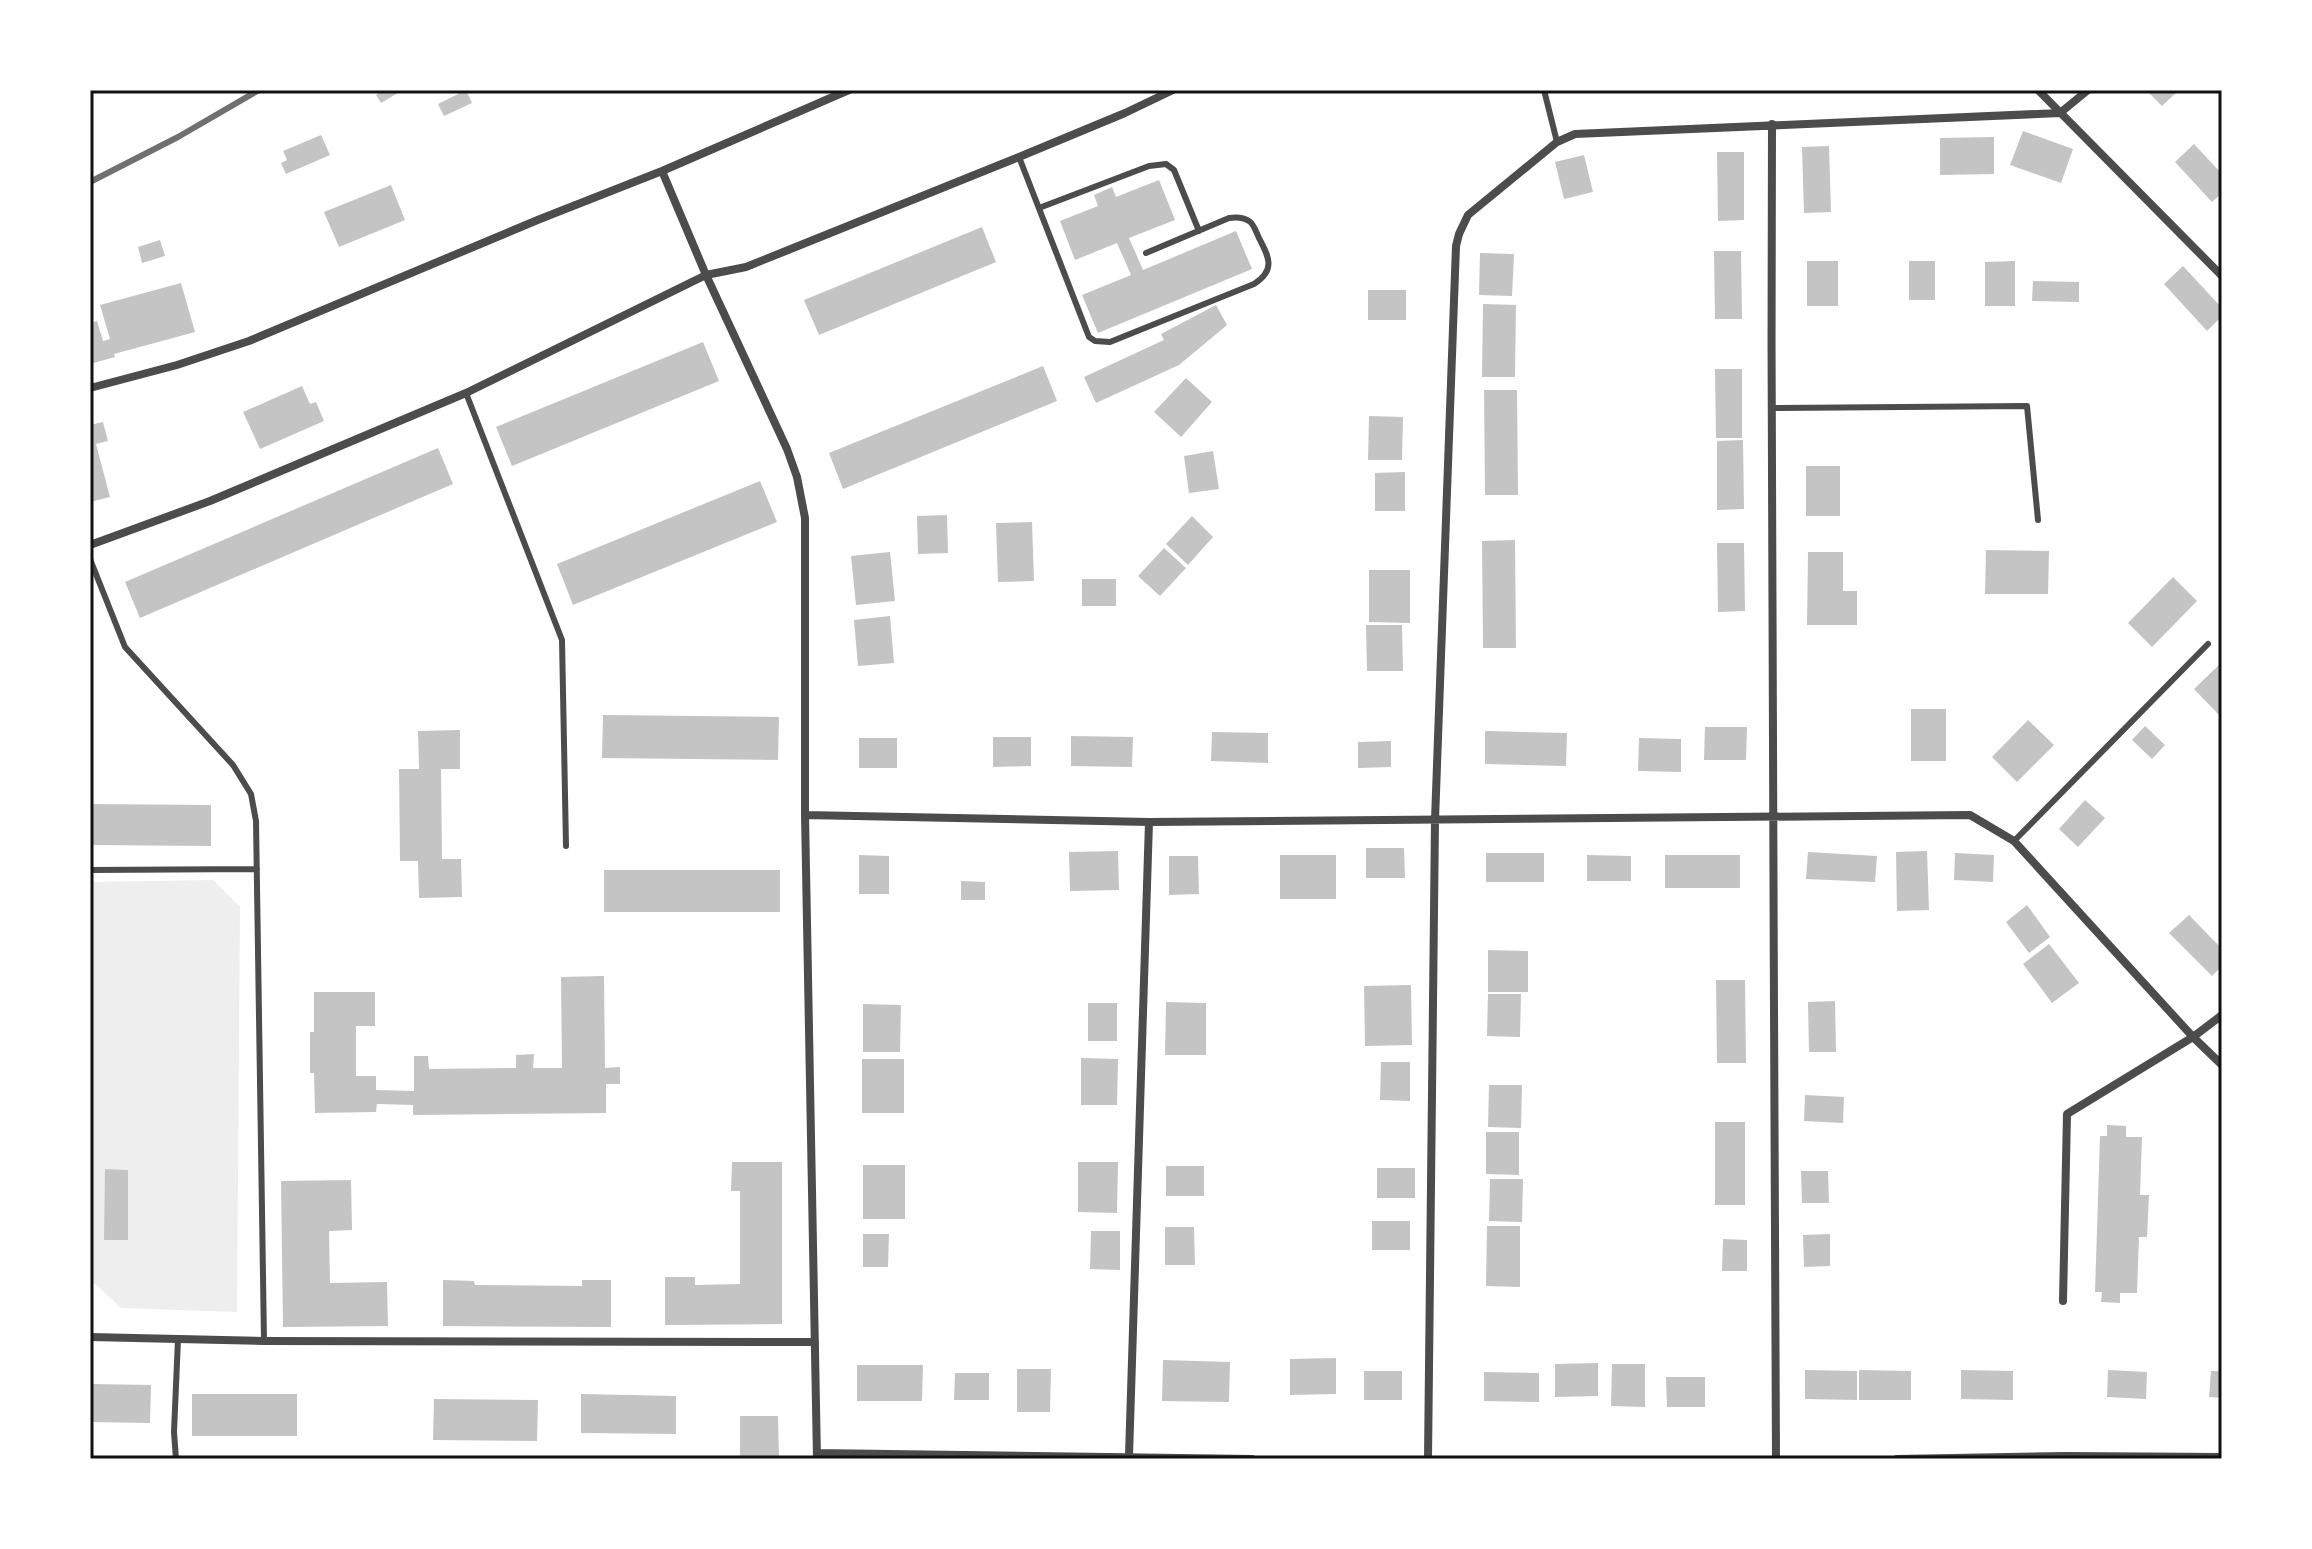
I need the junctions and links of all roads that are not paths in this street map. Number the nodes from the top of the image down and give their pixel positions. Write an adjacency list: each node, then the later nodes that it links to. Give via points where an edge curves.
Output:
1 (849, 90): 10 (street)
2 (1173, 90): 9 (street)
3 (1544, 90): 8 (lane)
4 (2038, 90): 6 (street)
5 (2088, 90): 6 (street)
6 (2060, 113): 7 (street); 15 (street)
7 (1772, 124): 8 (street, via 1589,132); 18 (street)
8 (1557, 142): 25 (street, via 1468,215 1456,246)
9 (1019, 157): 11 (lane); 14 (street, via 746,267)
10 (662, 171): 14 (street); 16 (street, via 238,346)
11 (1039, 208): 12 (lane, via 1166,164 1174,170); 12 (lane, via 1089,337 1102,343 1254,284 1268,271 1268,256 1249,221 1229,218)
12 (1199, 231): 13 (lane)
13 (1146, 253)
14 (706, 275): 17 (street); 23 (street, via 787,449 802,496)
15 (2222, 276)
16 (90, 388)
17 (466, 393): 20 (street, via 210,501); 28 (lane, via 562,640)
18 (1771, 408): 19 (lane, via 2027,406); 24 (street)
19 (2038, 520)
20 (90, 545)
21 (90, 559): 29 (lane, via 125,647 233,765 251,794)
22 (2208, 644): 27 (lane)
23 (805, 815): 26 (street); 38 (street)
24 (1775, 819): 25 (street); 27 (street, via 1970,815); 46 (street)
25 (1435, 820): 26 (street); 45 (street)
26 (1149, 822): 40 (street)
27 (2014, 841): 32 (street)
28 (566, 846)
29 (257, 869): 30 (lane); 37 (lane)
30 (90, 870)
31 (2222, 1015): 32 (street)
32 (2193, 1037): 33 (street); 34 (street, via 2067,1114)
33 (2222, 1065)
34 (2063, 1301)
35 (90, 1337): 36 (street)
36 (178, 1339): 37 (street); 43 (lane)
37 (264, 1341): 38 (street)
38 (815, 1342): 39 (street)
39 (817, 1456): 40 (street)
40 (1129, 1456): 44 (street)
41 (2066, 1457): 42 (street); 47 (street)
42 (2222, 1457)
43 (176, 1459)
44 (1252, 1459)
45 (1428, 1459)
46 (1776, 1459)
47 (1897, 1459)

